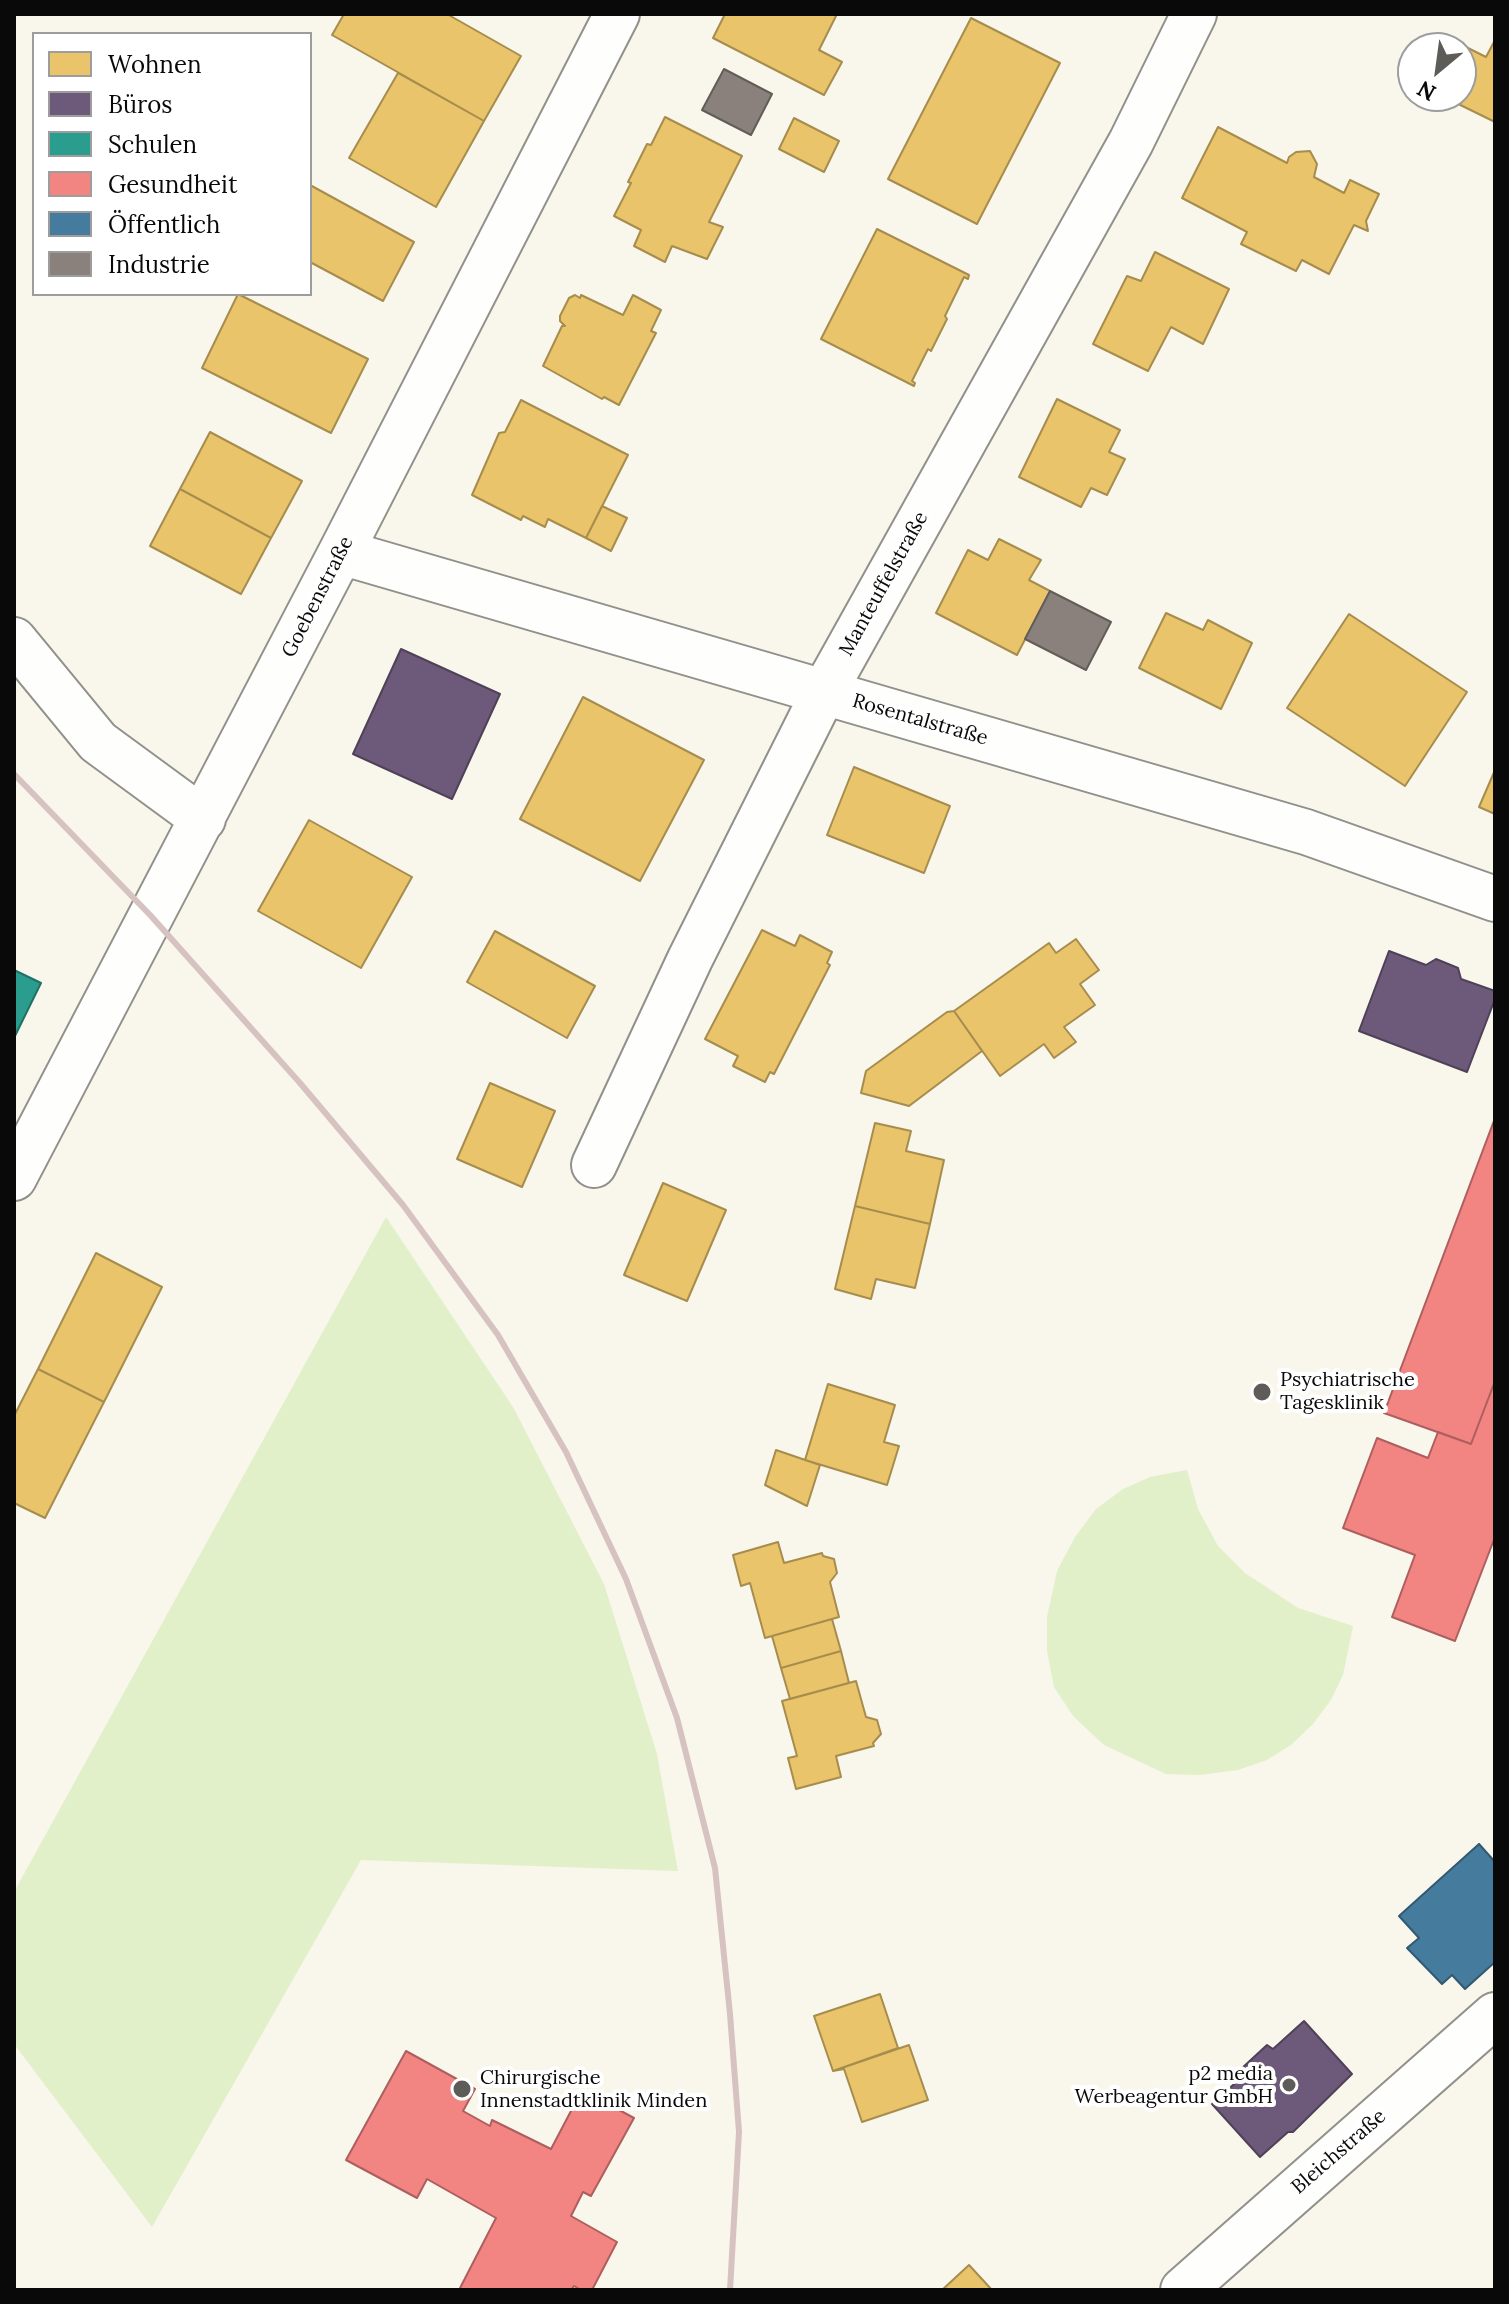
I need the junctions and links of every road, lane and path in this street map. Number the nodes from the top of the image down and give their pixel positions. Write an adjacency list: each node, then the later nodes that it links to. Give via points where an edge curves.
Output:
1 (617, 14): 3 (street, Goebenstraße)
2 (1194, 14): 5 (street, Manteuffelstraße, via 1131,142)
3 (341, 552): 5 (street, Rosentalstraße); 6 (street, Goebenstraße)
4 (14, 640): 6 (street, via 98,742)
5 (824, 692): 7 (street, Rosentalstraße, via 1306,832); 8 (street, Manteuffelstraße)
6 (203, 819): 9 (street, Goebenstraße)
7 (1495, 899)
8 (594, 1165)
9 (14, 1178)
10 (1495, 2015): 11 (street, Bleichstraße)
11 (1183, 2290)

